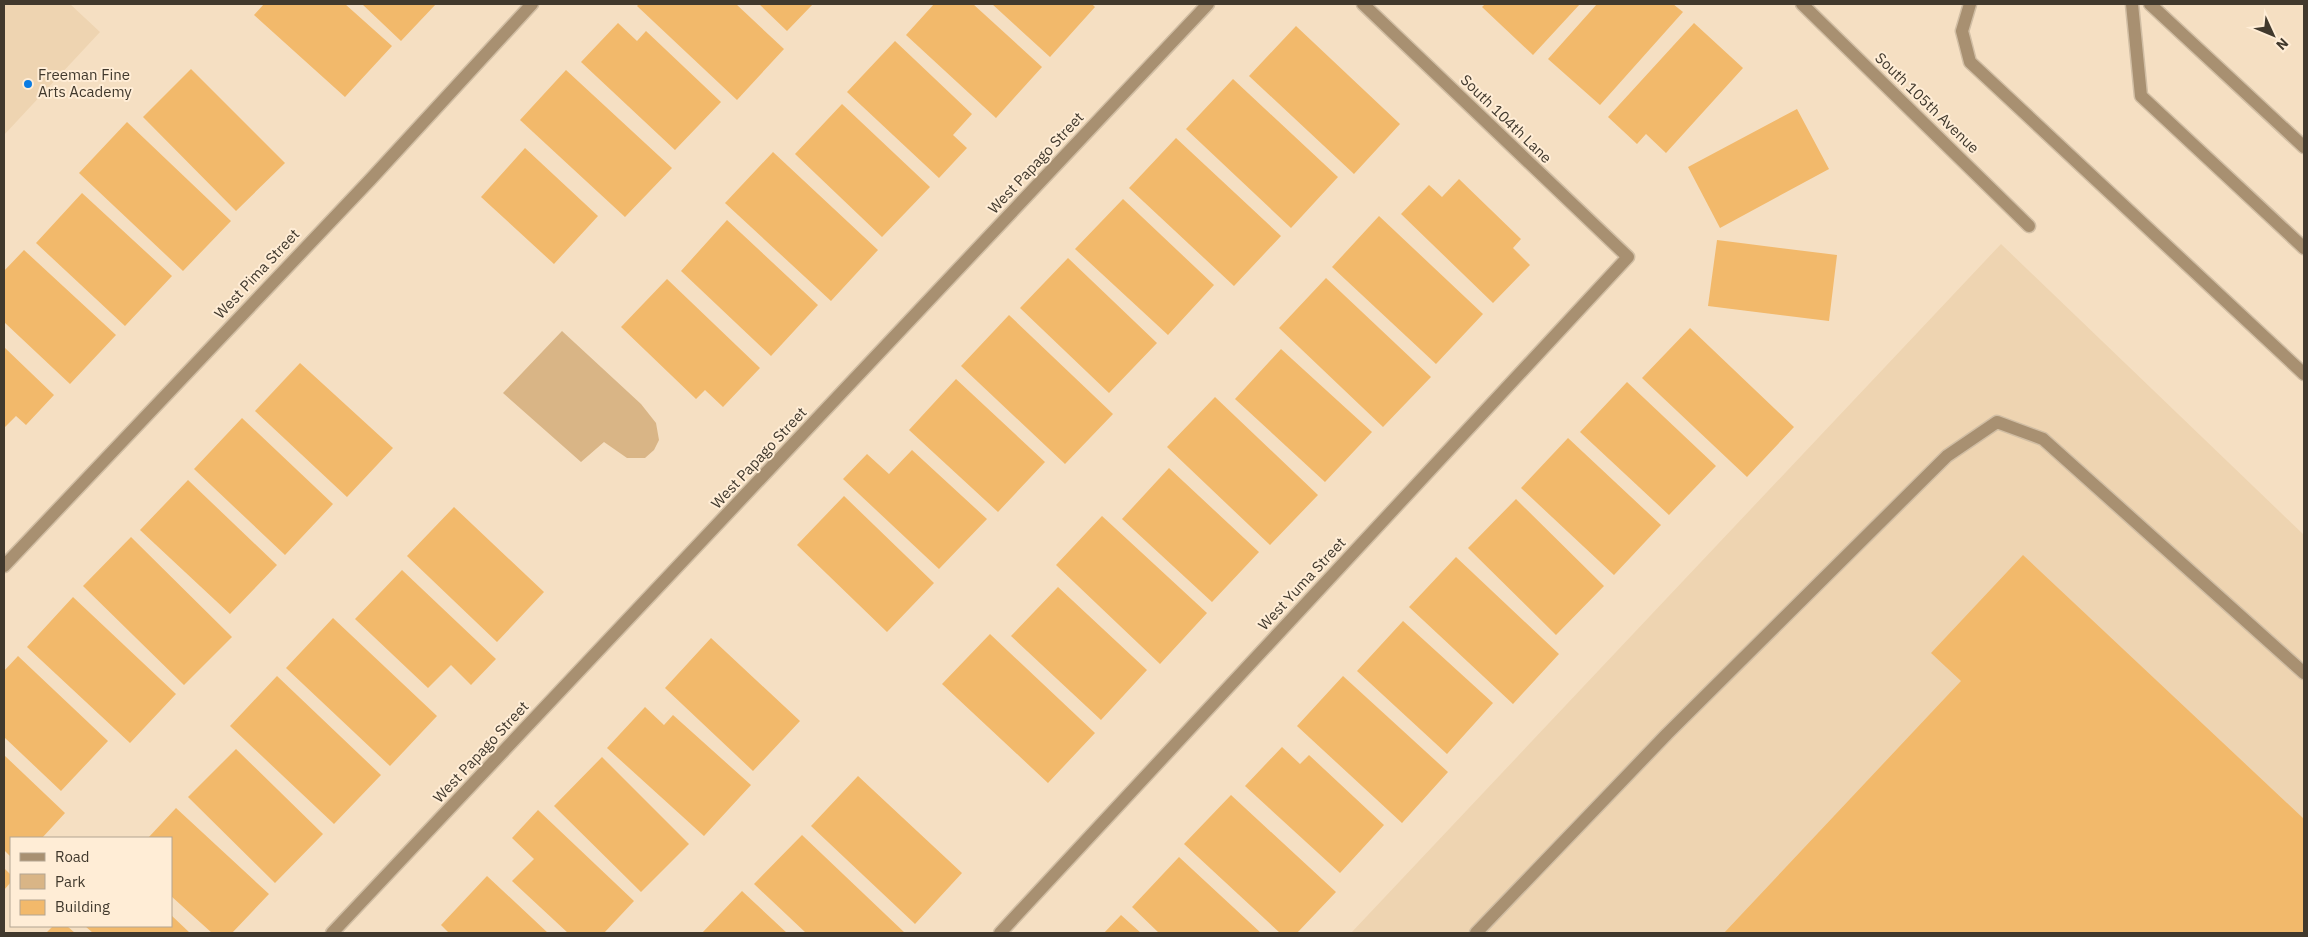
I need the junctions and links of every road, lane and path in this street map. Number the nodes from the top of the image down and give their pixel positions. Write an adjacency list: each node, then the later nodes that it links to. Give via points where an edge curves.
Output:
1 (532, 4): 13 (street, West Pima Street)
2 (1208, 4): 15 (street, West Papago Street)
3 (1362, 4): 11 (street, South 104th Lane)
4 (1802, 4): 9 (street, South 105th Avenue)
5 (1970, 4): 12 (street, via 1962,30 1970,62)
6 (2132, 4): 10 (street, via 2141,96)
7 (2150, 4): 8 (street)
8 (2304, 147)
9 (2029, 226)
10 (2304, 248)
11 (1628, 257): 16 (street, West Yuma Street)
12 (2304, 374)
13 (4, 566)
14 (2304, 673): 17 (street, via 2043,439 1997,422 1947,456 1667,734)
15 (332, 933)
16 (1000, 933)
17 (1476, 933)

